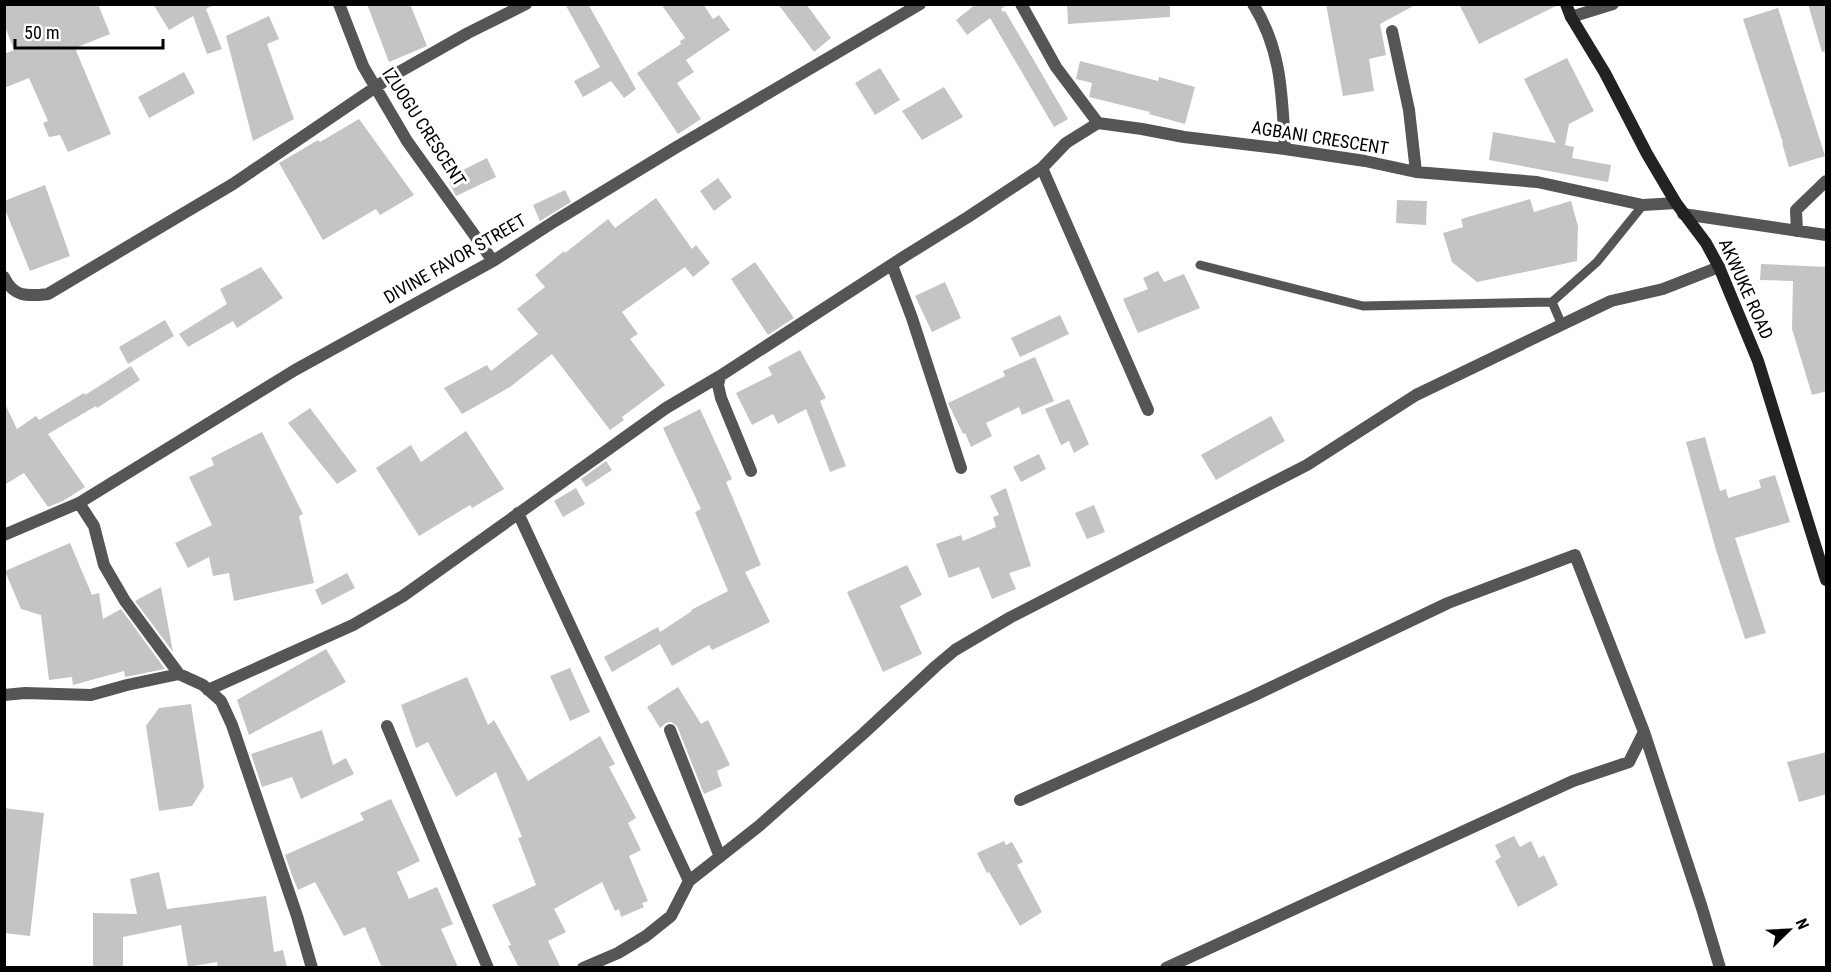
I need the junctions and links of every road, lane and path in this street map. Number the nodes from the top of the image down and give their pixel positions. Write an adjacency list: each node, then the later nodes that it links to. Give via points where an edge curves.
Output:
1 (339, 4): 10 (street, IZUOGU CRESCENT)
2 (526, 4): 10 (street)
3 (920, 4): 20 (street, DIVINE FAVOR STREET, via 615,184)
4 (1021, 4): 11 (street, via 1056,67)
5 (1253, 4): 12 (street, via 1277,57)
6 (1566, 4): 8 (main road, AKWUKE ROAD)
7 (1613, 4): 8 (street)
8 (1571, 17): 17 (main road, AKWUKE ROAD)
9 (1392, 31): 14 (street, via 1409,110)
10 (375, 87): 20 (street, IZUOGU CRESCENT, via 406,141); 24 (street, via 234,184 48,294 28,296 8,285)
11 (1098, 123): 12 (street, AGBANI CRESCENT); 13 (street, via 1066,143)
12 (1285, 149): 14 (street, AGBANI CRESCENT)
13 (1042, 168): 21 (street); 28 (street)
14 (1416, 172): 16 (street, AGBANI CRESCENT, via 1537,182)
15 (1827, 181): 18 (street, via 1796,210)
16 (1643, 206): 17 (street, AGBANI CRESCENT); 25 (lane, via 1597,262)
17 (1680, 208): 18 (street, AGBANI CRESCENT); 23 (main road, AKWUKE ROAD)
18 (1797, 231): 19 (street, AGBANI CRESCENT)
19 (1827, 235)
20 (493, 261): 31 (street, DIVINE FAVOR STREET, via 296,370)
21 (892, 265): 27 (street); 29 (street)
22 (1200, 265): 25 (lane, via 1362,306)
23 (1719, 267): 26 (street, via 1663,289 1611,301); 34 (main road, AKWUKE ROAD, via 1758,361)
24 (4, 277)
25 (1552, 302): 26 (lane)
26 (1562, 325): 42 (street, via 1416,395 1307,465 1011,617 955,650)
27 (720, 376): 30 (street, via 721,398); 32 (street, via 666,408)
28 (1148, 410)
29 (961, 468)
30 (751, 471)
31 (79, 503): 33 (street, DIVINE FAVOR STREET); 35 (street, via 94,526 104,565 124,601)
32 (518, 513): 36 (street, via 403,596 353,625); 43 (street)
33 (4, 535)
34 (1827, 580)
35 (179, 674): 36 (street); 37 (street, via 92,695)
36 (208, 690): 44 (street, via 221,701 232,725)
37 (4, 695)
38 (387, 726): 45 (street)
39 (670, 730): 42 (street)
40 (1644, 732): 41 (street, via 1575,555 1448,603); 47 (street, via 1629,762 1573,781); 48 (street)
41 (1020, 800)
42 (720, 857): 43 (street)
43 (689, 881): 46 (street, via 671,916 654,930 618,953)
44 (312, 968)
45 (488, 968)
46 (583, 968)
47 (1166, 968)
48 (1720, 968)

